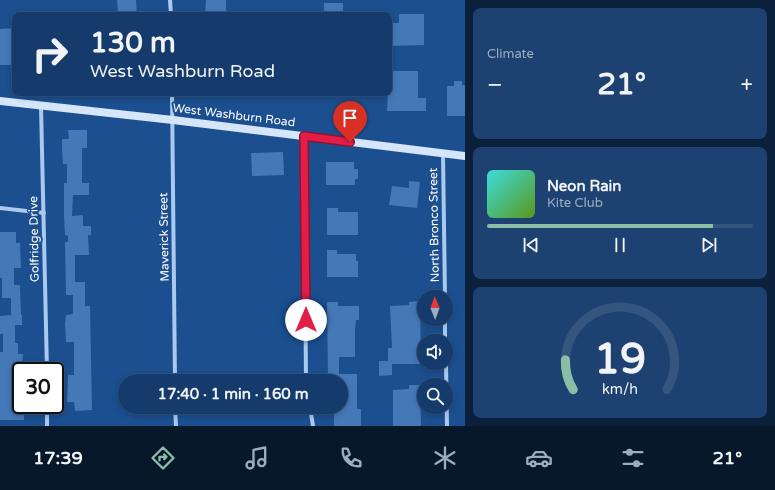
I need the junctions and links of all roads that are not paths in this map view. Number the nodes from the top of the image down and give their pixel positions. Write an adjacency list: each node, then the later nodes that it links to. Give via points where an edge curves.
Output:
1 (170, 0): 2 (street)
2 (171, 12)
3 (172, 96): 6 (street, Maverick Street)
4 (0, 101): 5 (street, West Washburn Road)
5 (42, 106): 6 (street, West Washburn Road); 11 (street, Golfridge Drive)
6 (172, 120): 7 (street, West Washburn Road); 15 (street, Maverick Street)
7 (304, 136): 8 (street, West Washburn Road); 16 (street)
8 (443, 153): 9 (street, West Washburn Road); 12 (street, North Bronco Street)
9 (465, 156)
10 (0, 208): 11 (street)
11 (44, 213): 13 (street, Golfridge Drive)
12 (445, 290)
13 (47, 362)
14 (446, 370): 23 (street)
15 (175, 374)
16 (306, 374)
17 (47, 414): 20 (street)
18 (175, 414): 21 (street)
19 (311, 414): 22 (street)
20 (47, 426)
21 (176, 426)
22 (313, 426)
23 (447, 426)

